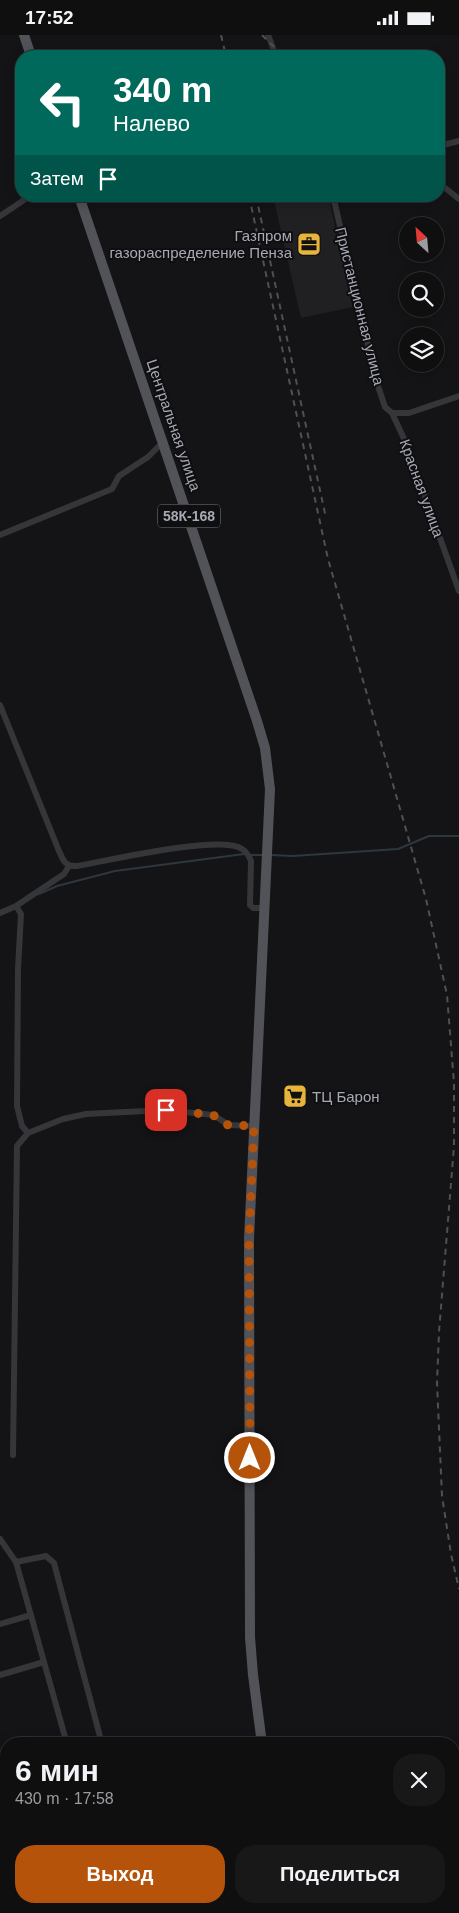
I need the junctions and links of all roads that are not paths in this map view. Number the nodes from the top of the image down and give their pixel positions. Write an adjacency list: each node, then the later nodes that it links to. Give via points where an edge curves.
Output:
1 (24, 35): 3 (main road)
2 (268, 35): 4 (street)
3 (29, 50)
4 (274, 50)
5 (459, 141): 6 (street)
6 (445, 144)
7 (445, 188): 8 (street)
8 (459, 199)
9 (21, 202): 12 (street)
10 (81, 202): 15 (main road, Центральная улица / 58К-168)
11 (334, 202): 14 (street, Пристанционная улица, via 377,383 385,407)
12 (0, 216)
13 (459, 396): 14 (street, via 409,413)
14 (392, 413): 17 (street, Красная улица, via 410,452)
15 (164, 441): 16 (street, via 148,457 119,476 114,489); 21 (main road, Центральная улица / 58К-168, via 265,747 270,789)
16 (0, 535)
17 (459, 591)
18 (0, 705): 19 (street, via 59,851)
19 (69, 866): 20 (street, via 64,874); 21 (street, via 205,845 241,847 251,861 250,905)
20 (16, 906): 22 (street); 24 (street, via 21,914 17,1106 22,1126)
21 (264, 908): 23 (main road, 58К-168)
22 (0, 913)
23 (254, 1126): 24 (street, via 228,1125 213,1115 166,1110 86,1114); 34 (main road, 58К-168, via 249,1239 250,1637)
24 (28, 1133): 25 (street, via 17,1146)
25 (13, 1455)
26 (0, 1539): 27 (street)
27 (16, 1562): 28 (street); 33 (street, via 46,1556 54,1563)
28 (31, 1615): 29 (street); 30 (street)
29 (0, 1624)
30 (44, 1662): 31 (street); 32 (street)
31 (0, 1675)
32 (65, 1737)
33 (100, 1737)
34 (261, 1737)

